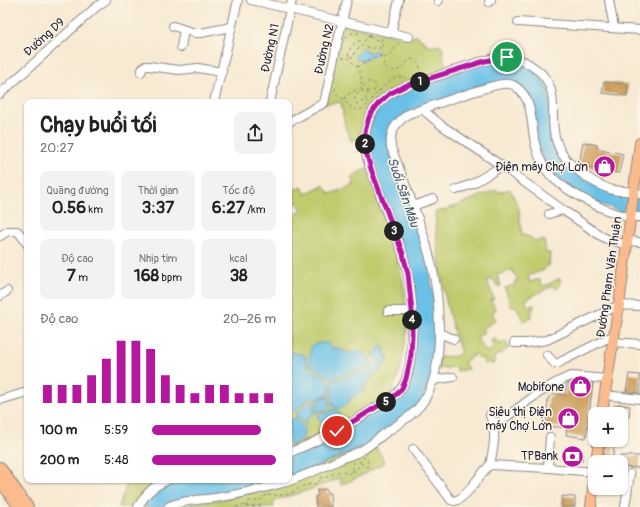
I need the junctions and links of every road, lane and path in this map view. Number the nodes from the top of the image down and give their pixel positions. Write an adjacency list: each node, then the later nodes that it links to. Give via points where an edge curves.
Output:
1 (106, 0): 41 (street, Đường D9)
2 (238, 0): 12 (street)
3 (251, 0): 8 (street)
4 (292, 0): 8 (street, Đường N1)
5 (348, 0): 9 (street, Đường N2)
6 (399, 0): 17 (street)
7 (609, 0): 13 (street)
8 (290, 9): 9 (street); 43 (street, Đường N1)
9 (342, 22): 16 (street); 48 (street, Đường N2, via 324,103)
10 (518, 22): 13 (street)
11 (172, 26): 14 (street)
12 (231, 27): 14 (street, via 201,33); 32 (street)
13 (614, 28): 15 (street)
14 (184, 30): 24 (street)
15 (640, 30)
16 (371, 32): 17 (street); 18 (path); 21 (path, via 352,33 346,37)
17 (387, 32): 19 (street); 20 (path)
18 (368, 37): 20 (path); 22 (path)
19 (407, 37): 29 (path)
20 (382, 41): 25 (path)
21 (345, 42)
22 (364, 42): 23 (path); 28 (path, via 360,41 351,47)
23 (365, 46): 25 (path); 28 (path, via 361,45 354,57)
24 (181, 47)
25 (382, 48): 26 (path)
26 (383, 56): 29 (path); 30 (path)
27 (340, 57): 28 (path)
28 (348, 58): 30 (path)
29 (384, 58): 33 (path, via 385,66 393,71 414,59 420,68)
30 (357, 66): 36 (path)
31 (141, 72): 32 (street, via 145,66 149,66 178,70 198,68)
32 (222, 72): 42 (street)
33 (418, 77)
34 (409, 79): 39 (path, via 394,78)
35 (335, 86): 44 (path, via 335,92)
36 (362, 88): 37 (path, via 370,81 376,86); 38 (path); 44 (path, via 350,93)
37 (376, 90): 39 (path); 40 (path)
38 (363, 91): 40 (path); 45 (path, via 354,98 355,103)
39 (380, 91): 46 (path, via 375,95)
40 (368, 92): 45 (path)
41 (0, 94)
42 (215, 99)
43 (271, 99)
44 (343, 100): 46 (path, via 354,110)
45 (365, 100): 46 (path)
46 (372, 106): 52 (street, via 389,94 410,85 485,61 507,57 523,61 545,77 550,88 555,140 566,159 574,168 605,187 615,191); 65 (street, via 365,132 365,149 403,254)
47 (422, 109): 50 (street, via 441,126); 54 (street, via 399,120 390,140); 57 (street, via 500,84 511,84 519,88 529,104 532,133 547,171 556,181 589,202 614,213)
48 (292, 120)
49 (640, 143): 52 (main road, Đường Phạm Văn Thuận)
50 (502, 166): 51 (street, via 472,184); 55 (street)
51 (456, 190)
52 (637, 193): 57 (main road, Đường Phạm Văn Thuận)
53 (433, 198): 54 (street)
54 (413, 206): 66 (street, via 431,259 438,302)
55 (563, 210): 56 (street); 61 (street, via 601,236)
56 (549, 214)
57 (635, 217): 61 (main road, Đường Phạm Văn Thuận)
58 (0, 236): 59 (street, via 8,231 17,231)
59 (24, 239)
60 (640, 242): 61 (street)
61 (627, 243): 62 (main road, Đường Phạm Văn Thuận)
62 (619, 305): 63 (street); 67 (main road, Đường Phạm Văn Thuận); 69 (street, via 548,340)
63 (640, 306)
64 (388, 311): 65 (street)
65 (412, 311): 82 (street, via 409,367 402,388 397,394 352,423)
66 (439, 333): 68 (street); 74 (street)
67 (613, 338): 70 (street); 71 (street, via 557,364); 73 (main road, Đường Phạm Văn Thuận)
68 (454, 339)
69 (514, 343)
70 (640, 344)
71 (547, 355)
72 (453, 377): 74 (street)
73 (607, 379): 76 (main road, Đường Phạm Văn Thuận); 86 (street, via 568,377 552,384 500,422 491,419 495,436)
74 (434, 380): 83 (street, via 427,397 415,412)
75 (24, 393): 78 (street)
76 (605, 395): 77 (street); 79 (main road, Đường Phạm Văn Thuận)
77 (640, 399)
78 (0, 400)
79 (603, 407)
80 (550, 437): 89 (street)
81 (413, 449): 86 (street, via 451,500 455,501)
82 (292, 452)
83 (361, 454): 84 (street); 85 (path); 85 (path, via 366,458 368,466)
84 (348, 456): 90 (street); 91 (path, via 355,463)
85 (360, 463): 91 (path, via 356,470)
86 (490, 465): 89 (street)
87 (0, 467): 102 (main road)
88 (588, 467): 89 (street)
89 (548, 468)
90 (315, 470): 93 (path); 94 (street)
91 (351, 470): 93 (path, via 348,474 340,472)
92 (630, 474): 108 (street)
93 (323, 478): 99 (path, via 315,484 305,485 293,492 266,494 261,501)
94 (292, 480)
95 (0, 481): 101 (main road)
96 (162, 483): 103 (street, via 153,488)
97 (282, 483): 104 (street, via 254,491 176,503)
98 (592, 495): 107 (main road)
99 (248, 501)
100 (246, 506): 105 (path); 106 (path)
101 (19, 507)
102 (28, 507)
103 (138, 507)
104 (168, 507)
105 (236, 507)
106 (261, 507)
107 (591, 507)
108 (625, 507)

